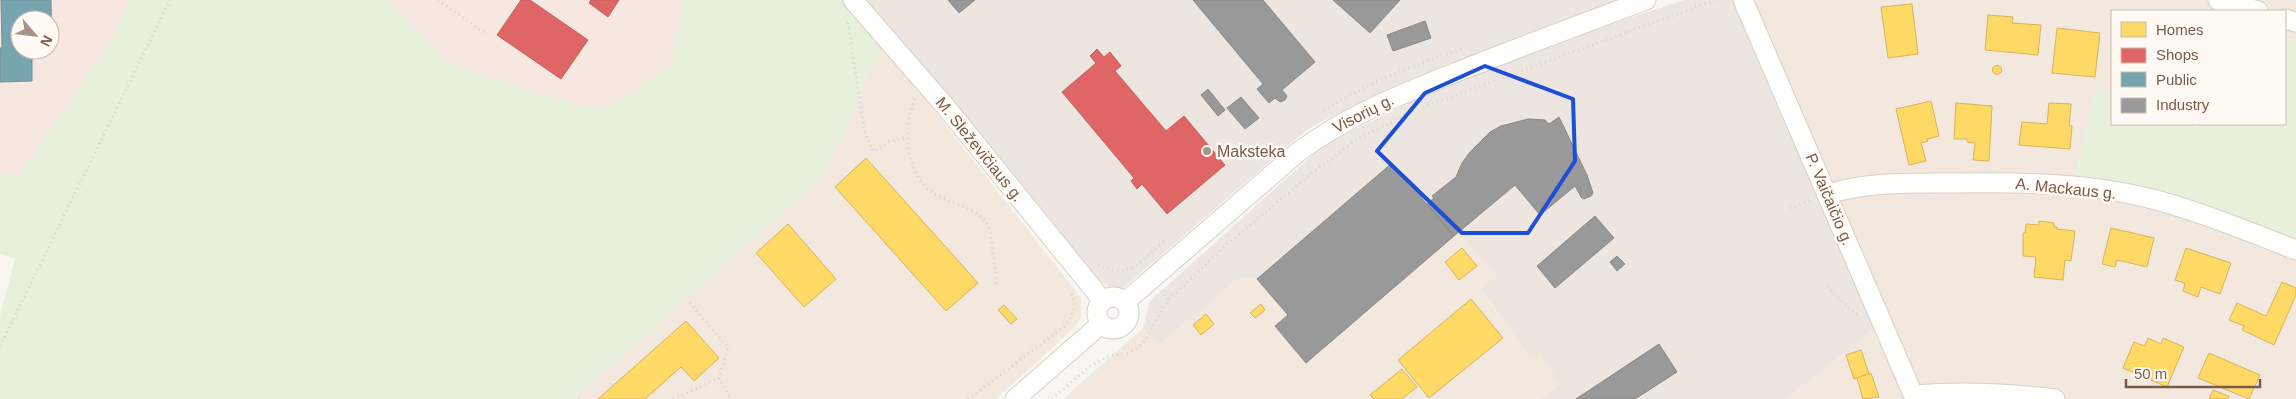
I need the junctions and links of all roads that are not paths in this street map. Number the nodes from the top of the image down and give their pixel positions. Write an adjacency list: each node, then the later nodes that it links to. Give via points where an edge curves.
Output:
1 (1646, 0): 9 (street, Visorių g., via 1409,91 1345,121 1297,153)
2 (1743, 0): 6 (street, P. Vaičaičio g.)
3 (2218, 0): 5 (street)
4 (850, 9): 8 (street, M. Sleževičiaus g., via 927,86)
5 (2254, 10)
6 (1828, 194): 7 (street, A. Mackaus g., via 1845,188 1934,183 2020,182 2087,187 2156,200); 11 (street, P. Vaičaičio g.)
7 (2296, 250)
8 (1103, 301): 9 (street, via 1115,297); 10 (street, via 1098,309)
9 (1125, 302): 10 (street, via 1129,312 1124,325 1110,329)
10 (1101, 324): 12 (street)
11 (1914, 397): 13 (street, via 1959,392)
12 (1015, 399)
13 (2055, 399)

